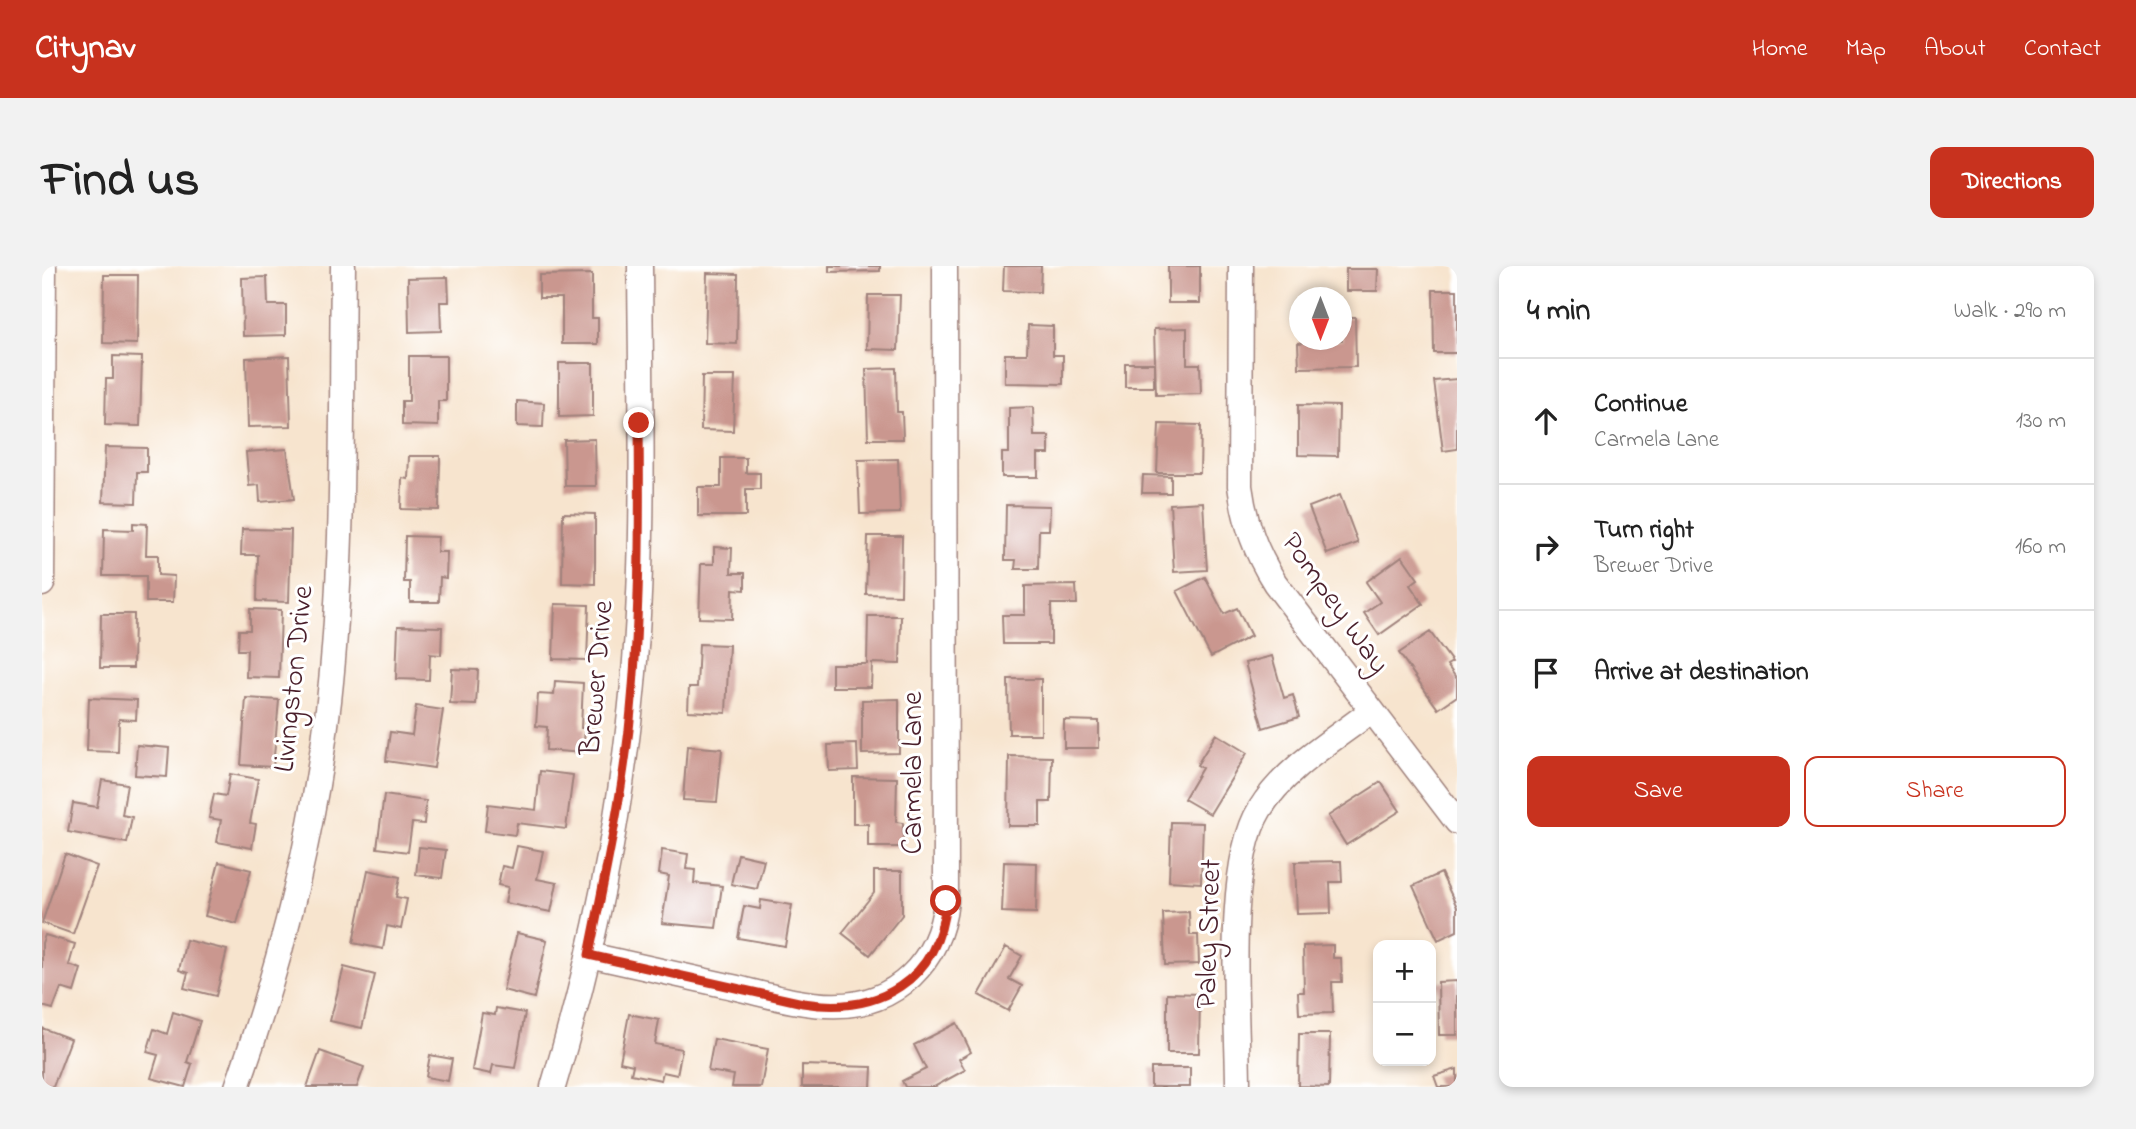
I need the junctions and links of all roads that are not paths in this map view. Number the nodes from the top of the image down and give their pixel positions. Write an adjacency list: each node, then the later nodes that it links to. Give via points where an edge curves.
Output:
1 (44, 266): 6 (street)
2 (342, 266): 10 (street, Livingston Drive, via 339,535 329,700 309,826 281,948)
3 (640, 266): 9 (street, Brewer Drive, via 640,516 629,730)
4 (945, 266): 9 (street, Carmela Lane, via 946,901 934,947 904,983 883,996 843,1007 803,1003)
5 (1241, 266): 7 (street, Pompey Way, via 1240,486 1245,520 1275,583)
6 (42, 584)
7 (1371, 711): 8 (street, Pompey Way); 12 (street, Paley Street, via 1288,776 1252,823 1241,856 1237,920)
8 (1457, 822)
9 (589, 955): 11 (street, Brewer Drive)
10 (237, 1087)
11 (553, 1087)
12 (1238, 1087)

